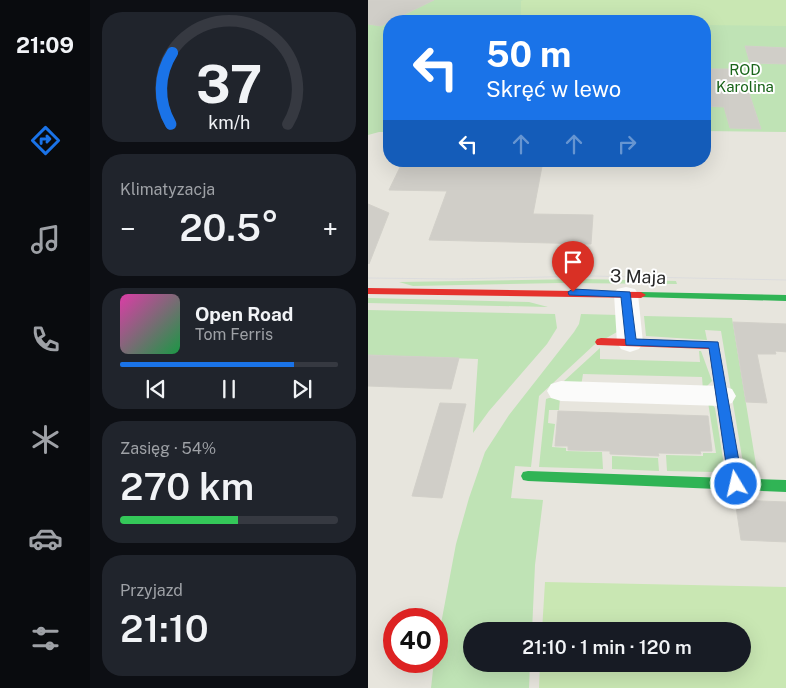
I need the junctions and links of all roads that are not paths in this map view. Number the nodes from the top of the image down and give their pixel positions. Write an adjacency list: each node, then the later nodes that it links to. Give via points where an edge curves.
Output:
1 (368, 291): 2 (street, 3 Maja)
2 (626, 294): 3 (street, 3 Maja); 5 (street)
3 (786, 298)
4 (600, 342): 5 (street)
5 (630, 343): 7 (street, via 714,344)
6 (561, 391): 7 (street)
7 (722, 396): 9 (street)
8 (528, 476): 9 (street)
9 (736, 484): 10 (street)
10 (786, 486)

